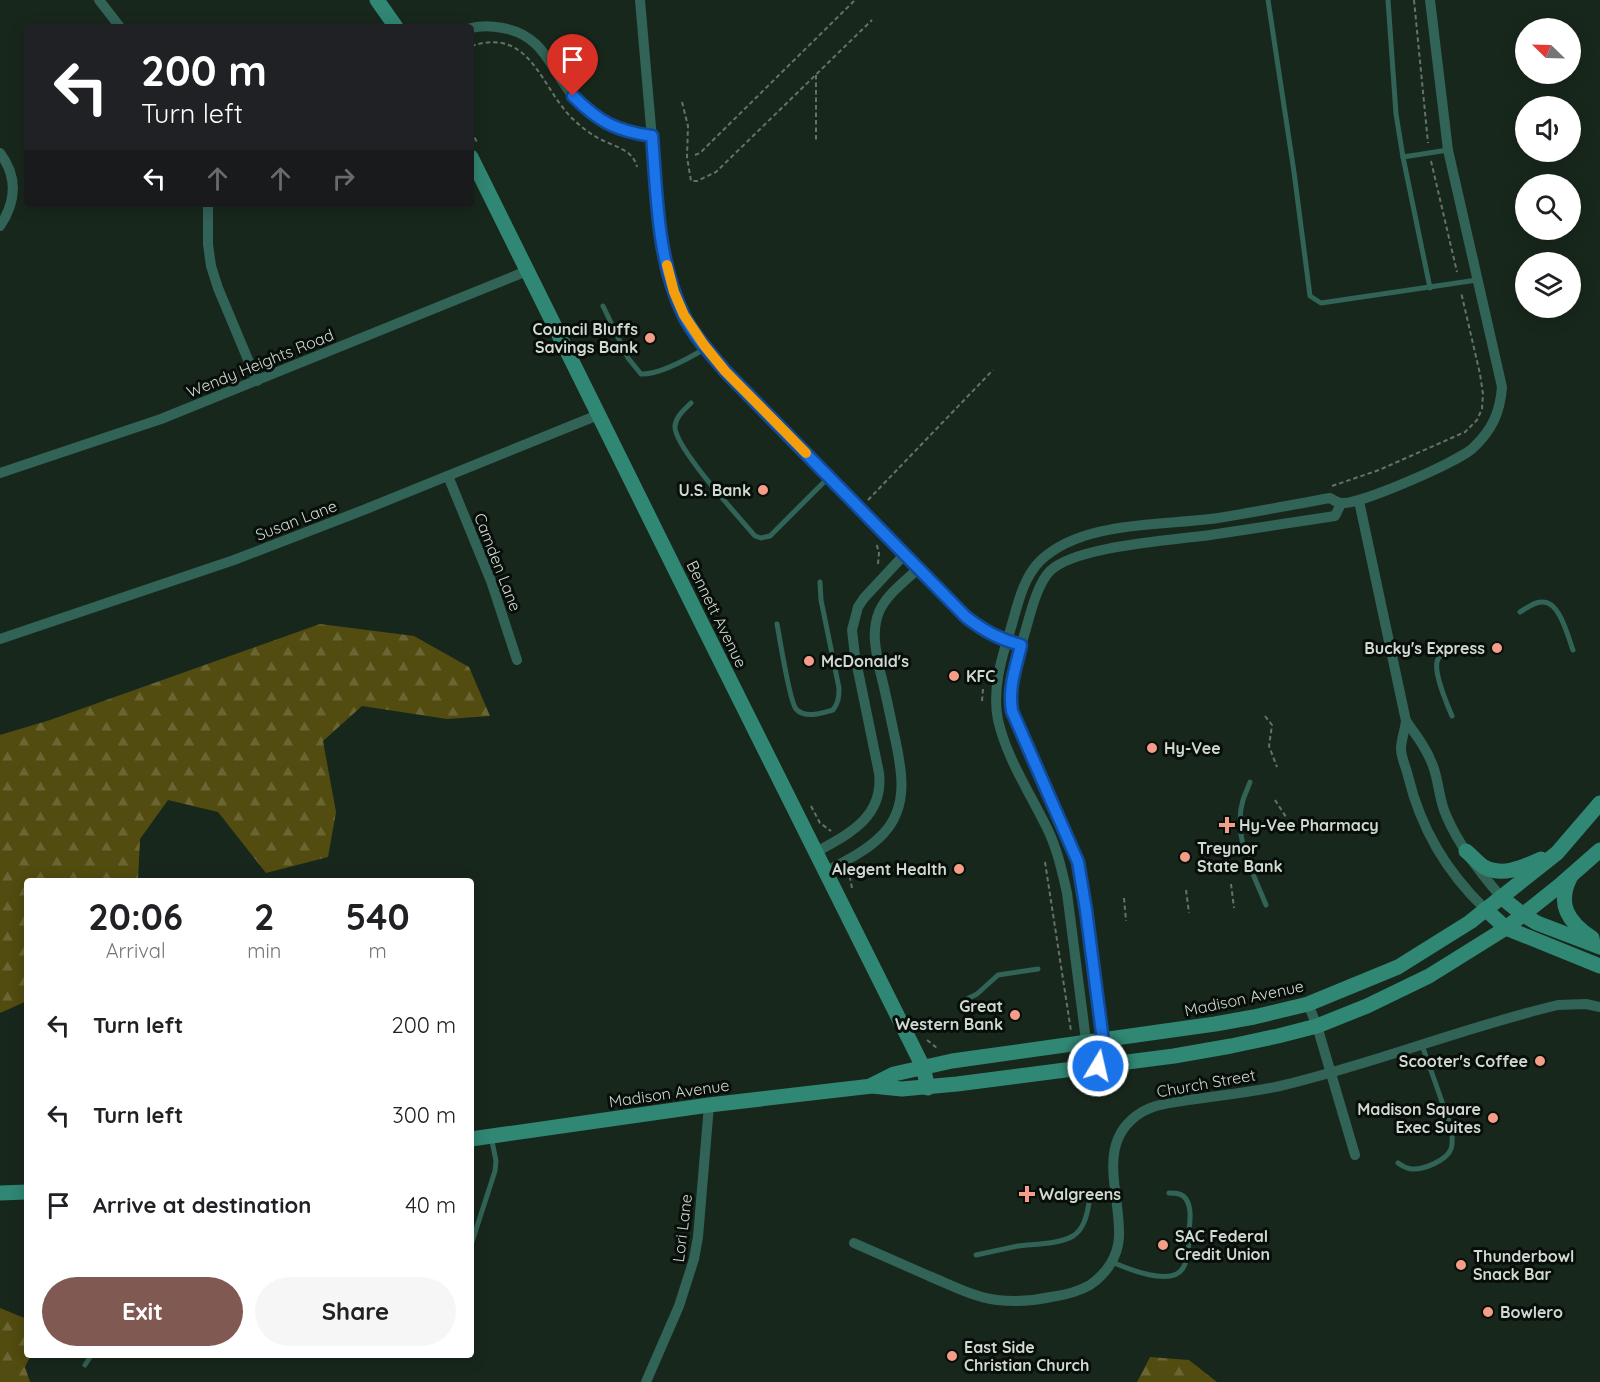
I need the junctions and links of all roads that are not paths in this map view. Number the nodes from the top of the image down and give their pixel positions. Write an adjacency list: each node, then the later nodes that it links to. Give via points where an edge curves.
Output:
1 (99, 0): 7 (street)
2 (377, 0): 8 (main road)
3 (640, 0): 10 (street)
4 (1268, 0): 19 (lane, via 1310,296 1320,303)
5 (1388, 0): 13 (lane)
6 (1430, 0): 11 (street)
7 (118, 24)
8 (394, 24)
9 (474, 27): 10 (street, via 510,29 534,41 573,96 591,113 624,131)
10 (652, 136): 21 (street, via 659,220 669,274 684,315)
11 (1448, 150): 13 (lane); 18 (street)
12 (0, 153): 16 (street, via 12,179 13,201)
13 (1403, 157): 19 (lane)
14 (474, 163): 17 (main road, Bennett Avenue)
15 (208, 207): 22 (street, via 211,266)
16 (0, 226)
17 (527, 271): 22 (street, Wendy Heights Road); 24 (main road, Bennett Avenue)
18 (1477, 280): 19 (lane); 28 (street, via 1502,387 1499,411 1472,449)
19 (1430, 288)
20 (603, 306): 21 (lane, via 628,358 642,374 653,373)
21 (706, 348): 27 (street)
22 (257, 381): 25 (street, Wendy Heights Road, via 161,419)
23 (691, 403): 27 (lane, via 680,414 675,430 705,477 755,536 770,536)
24 (598, 415): 26 (street, Susan Lane); 47 (main road, Bennett Avenue)
25 (0, 473)
26 (448, 476): 35 (street, Susan Lane, via 234,560); 40 (street, Camden Lane, via 491,581)
27 (829, 477): 30 (street)
28 (1359, 501): 29 (street); 42 (street)
29 (1341, 504): 36 (street, via 1330,498 1085,535 1039,562 1026,580); 37 (street, via 1335,516 1123,546 1072,558 1050,571 1040,586)
30 (905, 554): 31 (street); 47 (street, via 864,598 852,630 879,773 879,795 854,830)
31 (919, 568): 36 (street, via 973,622); 50 (street, via 885,602 874,631 902,770 902,797 885,832 875,842)
32 (820, 582): 34 (lane, via 839,688 832,710 810,714 795,708)
33 (1520, 612): 39 (lane, via 1536,603 1554,606)
34 (777, 624)
35 (0, 639)
36 (1007, 641): 37 (street); 63 (street, via 995,698 998,717 1004,741 1048,830 1062,868)
37 (1021, 645): 64 (street, via 1011,685 1012,711 1078,862)
38 (1454, 647): 41 (lane, via 1443,653 1436,665)
39 (1573, 650)
40 (517, 660)
41 (1452, 716)
42 (1406, 721): 46 (street, via 1433,766 1446,815); 53 (street, via 1401,749 1423,821 1458,881)
43 (1251, 782): 52 (lane, via 1240,822 1245,856)
44 (1600, 803): 48 (main road, Madison Avenue)
45 (1600, 850): 49 (main road, Madison Avenue)
46 (1466, 851): 48 (main road, via 1483,866 1500,871 1510,871); 51 (street)
47 (816, 852): 50 (main road, Bennett Avenue)
48 (1557, 853): 51 (main road, Madison Avenue)
49 (1574, 871): 54 (main road, Madison Avenue); 56 (main road, via 1564,894 1567,914 1573,924)
50 (825, 872): 67 (main road, Bennett Avenue)
51 (1501, 897): 53 (main road, Madison Avenue); 54 (main road)
52 (1266, 905)
53 (1485, 909): 55 (main road); 60 (main road, Madison Avenue, via 1398,967)
54 (1522, 914): 55 (main road, Madison Avenue); 56 (main road)
55 (1506, 928): 57 (main road); 62 (main road, Madison Avenue, via 1405,989)
56 (1600, 945)
57 (1600, 966)
58 (1038, 969): 59 (lane, via 998,975)
59 (963, 1001)
60 (1308, 1004): 62 (street); 64 (main road, Madison Avenue, via 1254,1017)
61 (1600, 1007): 65 (street, Church Street, via 1558,1005)
62 (1317, 1026): 66 (main road, Madison Avenue, via 1231,1046); 68 (street)
63 (1086, 1037): 64 (main road, Madison Avenue); 66 (street, via 1088,1056); 67 (main road, Madison Avenue)
64 (1103, 1041): 66 (street)
65 (1422, 1045): 68 (street, Church Street); 75 (lane, via 1453,1140 1441,1161 1412,1169)
66 (1098, 1066): 70 (main road, Madison Avenue)
67 (923, 1067): 69 (main road, Madison Avenue, via 894,1074); 70 (main road, Bennett Avenue)
68 (1330, 1073): 74 (street); 83 (street, Church Street, via 1249,1092 1162,1105 1133,1118 1113,1157 1119,1238)
69 (872, 1086): 70 (main road, Madison Avenue); 71 (main road, Madison Avenue)
70 (928, 1088)
71 (709, 1105): 72 (main road, Madison Avenue); 86 (street, Lori Lane, via 694,1259 679,1306)
72 (491, 1137): 73 (main road, Madison Avenue); 80 (lane, via 495,1171)
73 (474, 1139)
74 (1355, 1155)
75 (1398, 1163)
76 (24, 1192): 77 (main road)
77 (0, 1193)
78 (1169, 1193): 83 (lane, via 1183,1195 1190,1208 1189,1242 1178,1274 1146,1274)
79 (1089, 1203): 82 (lane, via 1079,1230 1065,1240)
80 (474, 1236)
81 (855, 1243): 83 (street, via 963,1291 996,1300 1037,1300 1083,1289)
82 (976, 1255)
83 (1112, 1262)
84 (89, 1358): 85 (lane)
85 (85, 1365)
86 (646, 1382)

